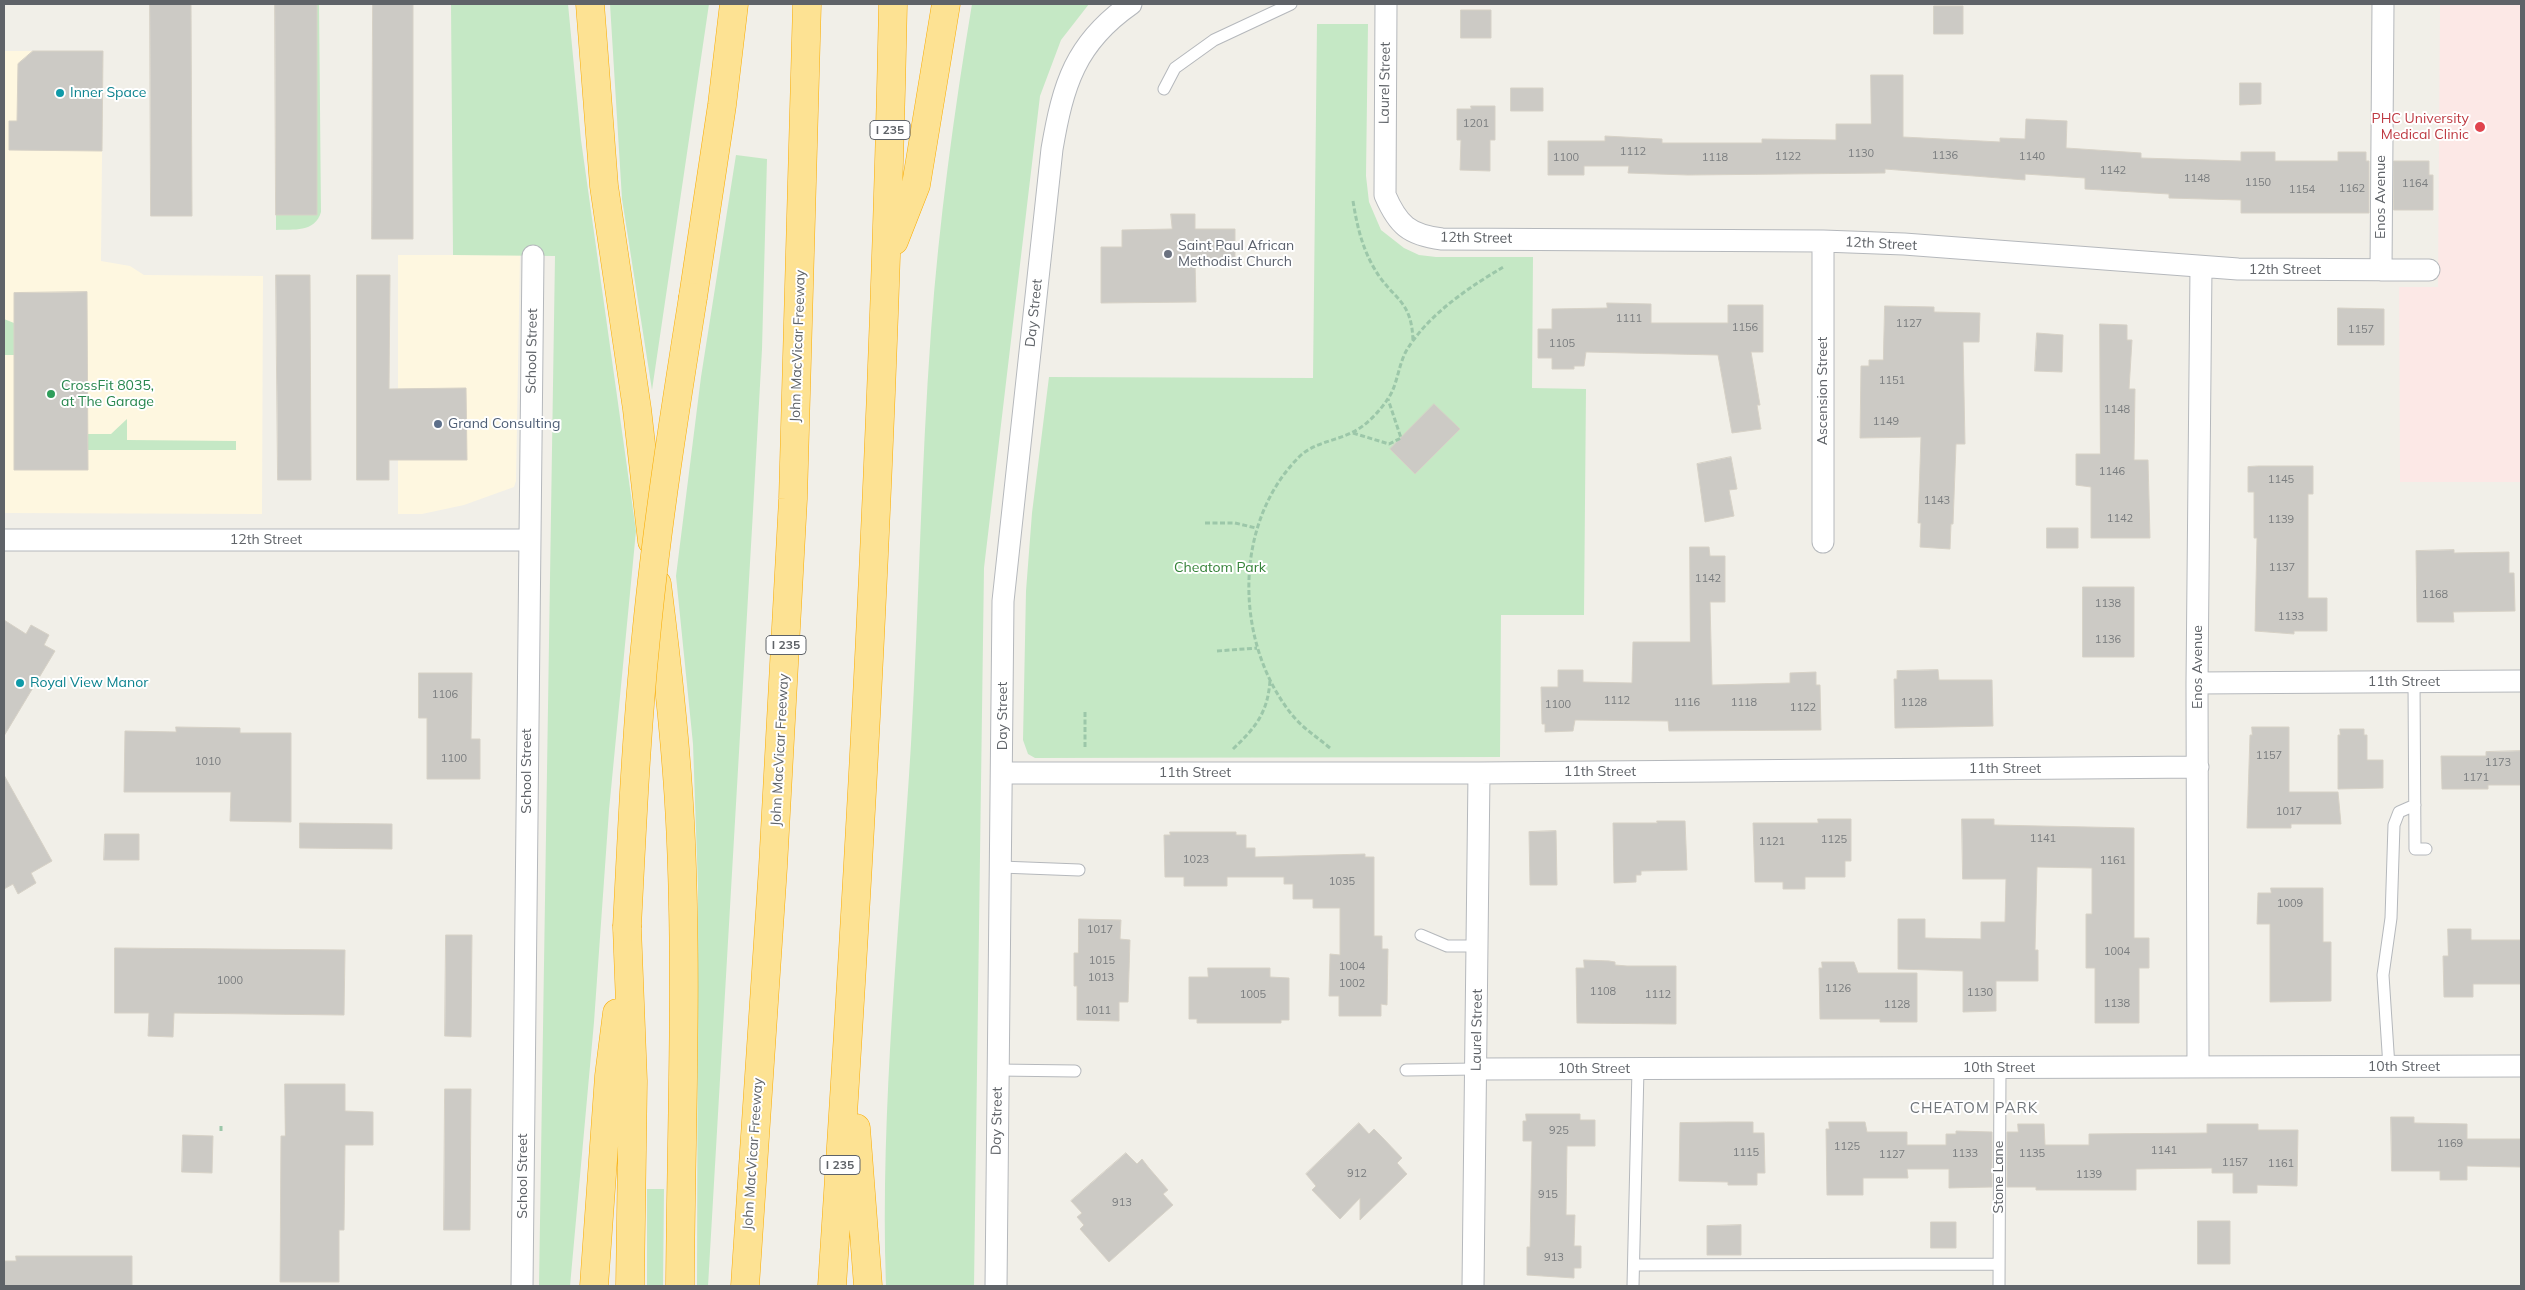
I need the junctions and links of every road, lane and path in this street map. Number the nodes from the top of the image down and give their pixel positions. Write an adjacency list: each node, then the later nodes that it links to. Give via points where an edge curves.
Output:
1 (590, 4): 65 (highway, via 604,186 637,409 673,719 682,917)
2 (734, 4): 45 (highway, bridge, via 722,106 666,465 646,637 634,783)
3 (807, 4): 66 (highway, John MacVicar Freeway / I 235, via 793,500 774,858)
4 (893, 4): 15 (highway, I 235)
5 (946, 4): 15 (highway, via 916,185)
6 (1131, 4): 39 (street, Day Street, via 1097,32 1069,76 1057,117 1003,602)
7 (1291, 4): 10 (lane, via 1214,40 1175,68)
8 (1386, 4): 11 (street, Laurel Street)
9 (2383, 4): 18 (street, Enos Avenue)
10 (1164, 89)
11 (1384, 162): 13 (street, 12th Street, via 1385,195 1394,216 1406,228 1422,236 1452,239)
12 (1353, 202): 20 (path, via 1365,251 1385,285 1408,310)
13 (1823, 241): 17 (street, 12th Street); 27 (street, Ascension Street)
14 (533, 256): 26 (street, School Street)
15 (887, 257): 48 (highway, I 235)
16 (1505, 266): 20 (path, via 1450,302)
17 (2201, 267): 18 (street, 12th Street); 33 (street, Enos Avenue)
18 (2381, 270): 19 (street, 12th Street)
19 (2429, 270)
20 (1413, 342): 21 (path)
21 (1388, 399): 22 (path, via 1367,423); 22 (path, via 1401,438 1389,444)
22 (1352, 433): 24 (path, via 1302,454 1279,480)
23 (1205, 523): 24 (path, via 1235,523)
24 (1256, 528): 28 (path, via 1249,574 1250,604)
25 (4, 540): 26 (street, 12th Street)
26 (529, 540): 62 (street, School Street)
27 (1823, 542)
28 (1258, 648): 29 (path); 30 (path)
29 (1217, 651)
30 (1270, 680): 36 (path, via 1269,694 1254,729); 37 (path, via 1293,716)
31 (2521, 681): 32 (street, 11th Street)
32 (2414, 682): 33 (street, 11th Street); 41 (lane)
33 (2197, 683): 38 (street, Enos Avenue)
34 (1085, 712): 35 (path)
35 (1085, 752)
36 (1231, 752)
37 (1334, 752)
38 (2198, 767): 40 (street, 11th Street); 50 (street, Enos Avenue)
39 (1002, 773): 40 (street, 11th Street); 43 (street, Day Street)
40 (1479, 773): 47 (street, Laurel Street)
41 (2414, 805): 42 (lane, via 2414,849); 51 (lane, via 2399,812 2394,825 2391,918 2383,975)
42 (2426, 849)
43 (1001, 867): 44 (lane); 55 (street, Day Street)
44 (1079, 870)
45 (627, 932): 63 (highway, via 609,1076); 64 (highway, via 633,1081)
46 (1420, 935): 47 (lane, via 1447,946)
47 (1477, 946): 53 (street, Laurel Street)
48 (848, 1044): 67 (highway, I 235); 68 (highway)
49 (2521, 1066): 51 (street, 10th Street)
50 (2198, 1067): 51 (street, 10th Street); 52 (street, 10th Street)
51 (2389, 1067)
52 (2000, 1068): 54 (street, 10th Street); 60 (lane, Stone Lane)
53 (1476, 1069): 54 (street, 10th Street); 56 (lane); 70 (street, Laurel Street)
54 (1638, 1069): 61 (lane)
55 (998, 1070): 57 (lane); 69 (street, Day Street)
56 (1406, 1070)
57 (1076, 1071)
58 (221, 1126): 59 (path)
59 (221, 1131)
60 (1999, 1264): 61 (lane); 72 (lane, Stone Lane)
61 (1634, 1265): 71 (lane)
62 (522, 1286)
63 (594, 1286)
64 (630, 1286)
65 (680, 1286)
66 (745, 1286)
67 (832, 1286)
68 (868, 1286)
69 (996, 1286)
70 (1473, 1286)
71 (1633, 1286)
72 (1999, 1286)

